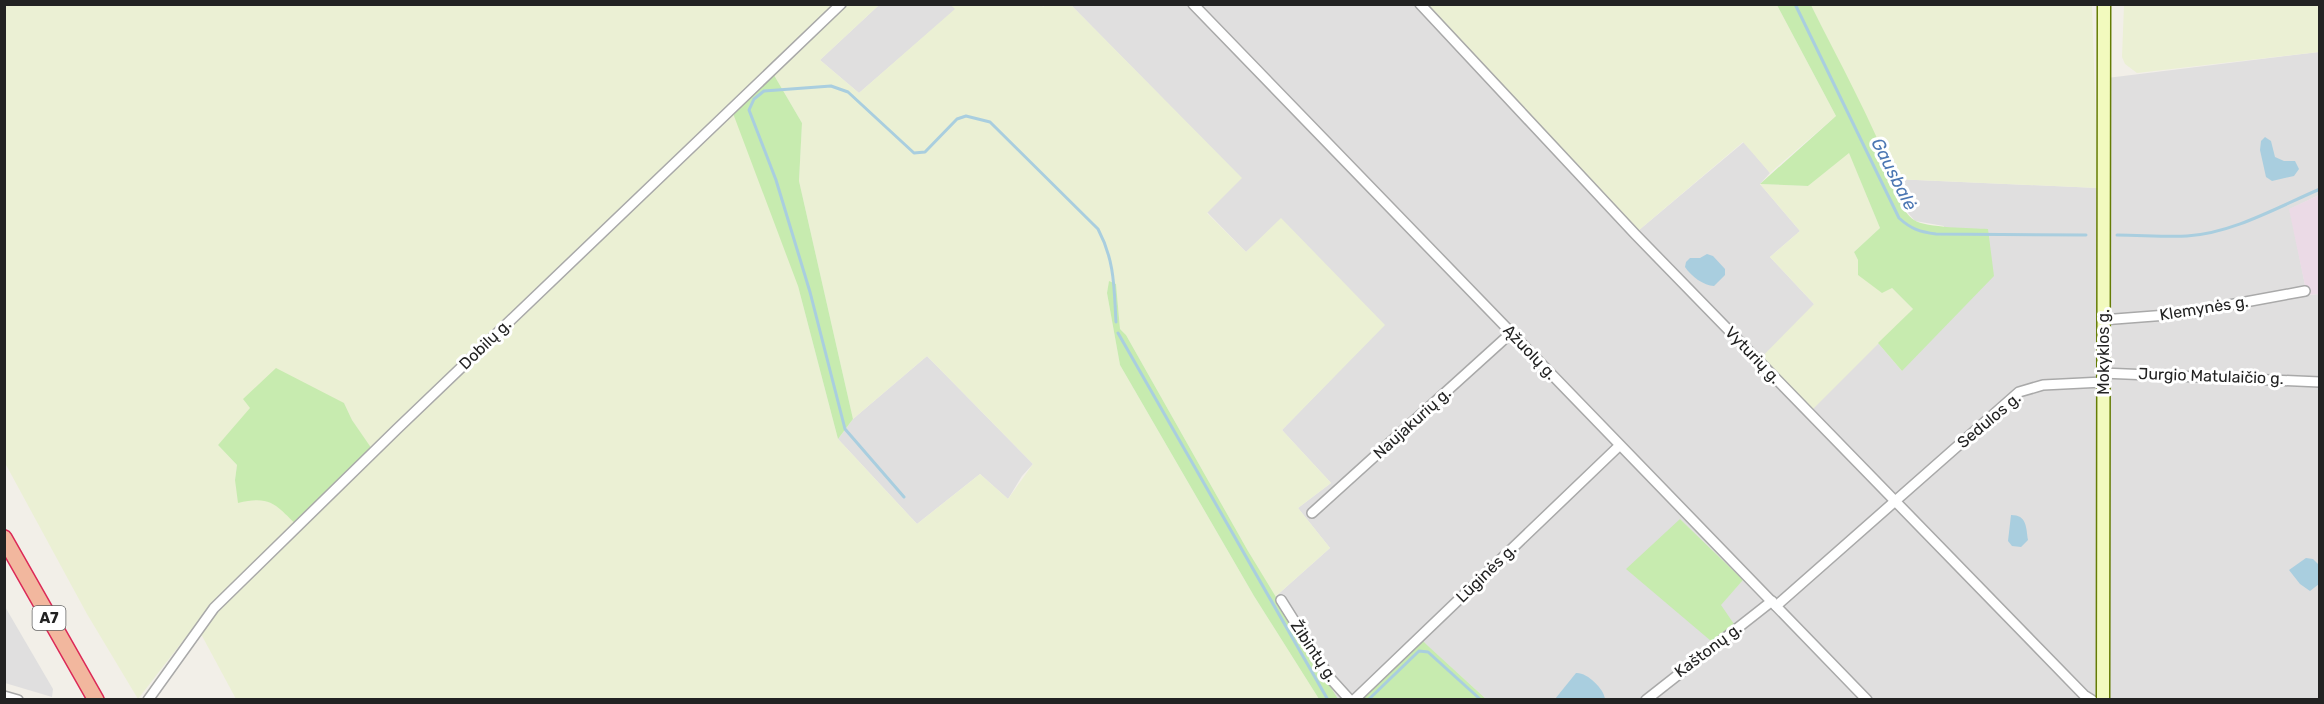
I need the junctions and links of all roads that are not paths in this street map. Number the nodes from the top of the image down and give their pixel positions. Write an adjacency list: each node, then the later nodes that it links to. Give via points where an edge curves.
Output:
1 (841, 4): 19 (street, Dobilų g., via 214,608)
2 (1193, 4): 7 (street, Ąžuolų g.)
3 (1420, 4): 11 (street, Vyturių g., via 1635,234)
4 (2104, 4): 6 (main road, Mokyklos g.)
5 (2305, 291): 6 (street, Klemynės g., via 2180,314)
6 (2102, 320): 8 (main road, Mokyklos g.)
7 (1511, 333): 10 (street, Ąžuolų g.); 12 (street, Naujakurių g.)
8 (2103, 377): 9 (street, Jurgio Matulaičio g.); 11 (street, Sedulos g., via 2019,392); 24 (main road, Mokyklos g.)
9 (2319, 382)
10 (1618, 446): 15 (street, Ąžuolų g.); 20 (street, Lūginės g.)
11 (1894, 501): 15 (street, Sedulos g.); 23 (street, Vyturių g.)
12 (1312, 513)
13 (4, 538): 18 (highway, A7)
14 (1281, 600): 20 (street, Žibintų g., via 1330,678)
15 (1774, 604): 21 (street, Kaštonų g.); 22 (street, Ąžuolų g.)
16 (4, 696): 17 (street)
17 (18, 699)
18 (96, 699)
19 (148, 699)
20 (1352, 699)
21 (1646, 699)
22 (1867, 699)
23 (2092, 699)
24 (2103, 699)

